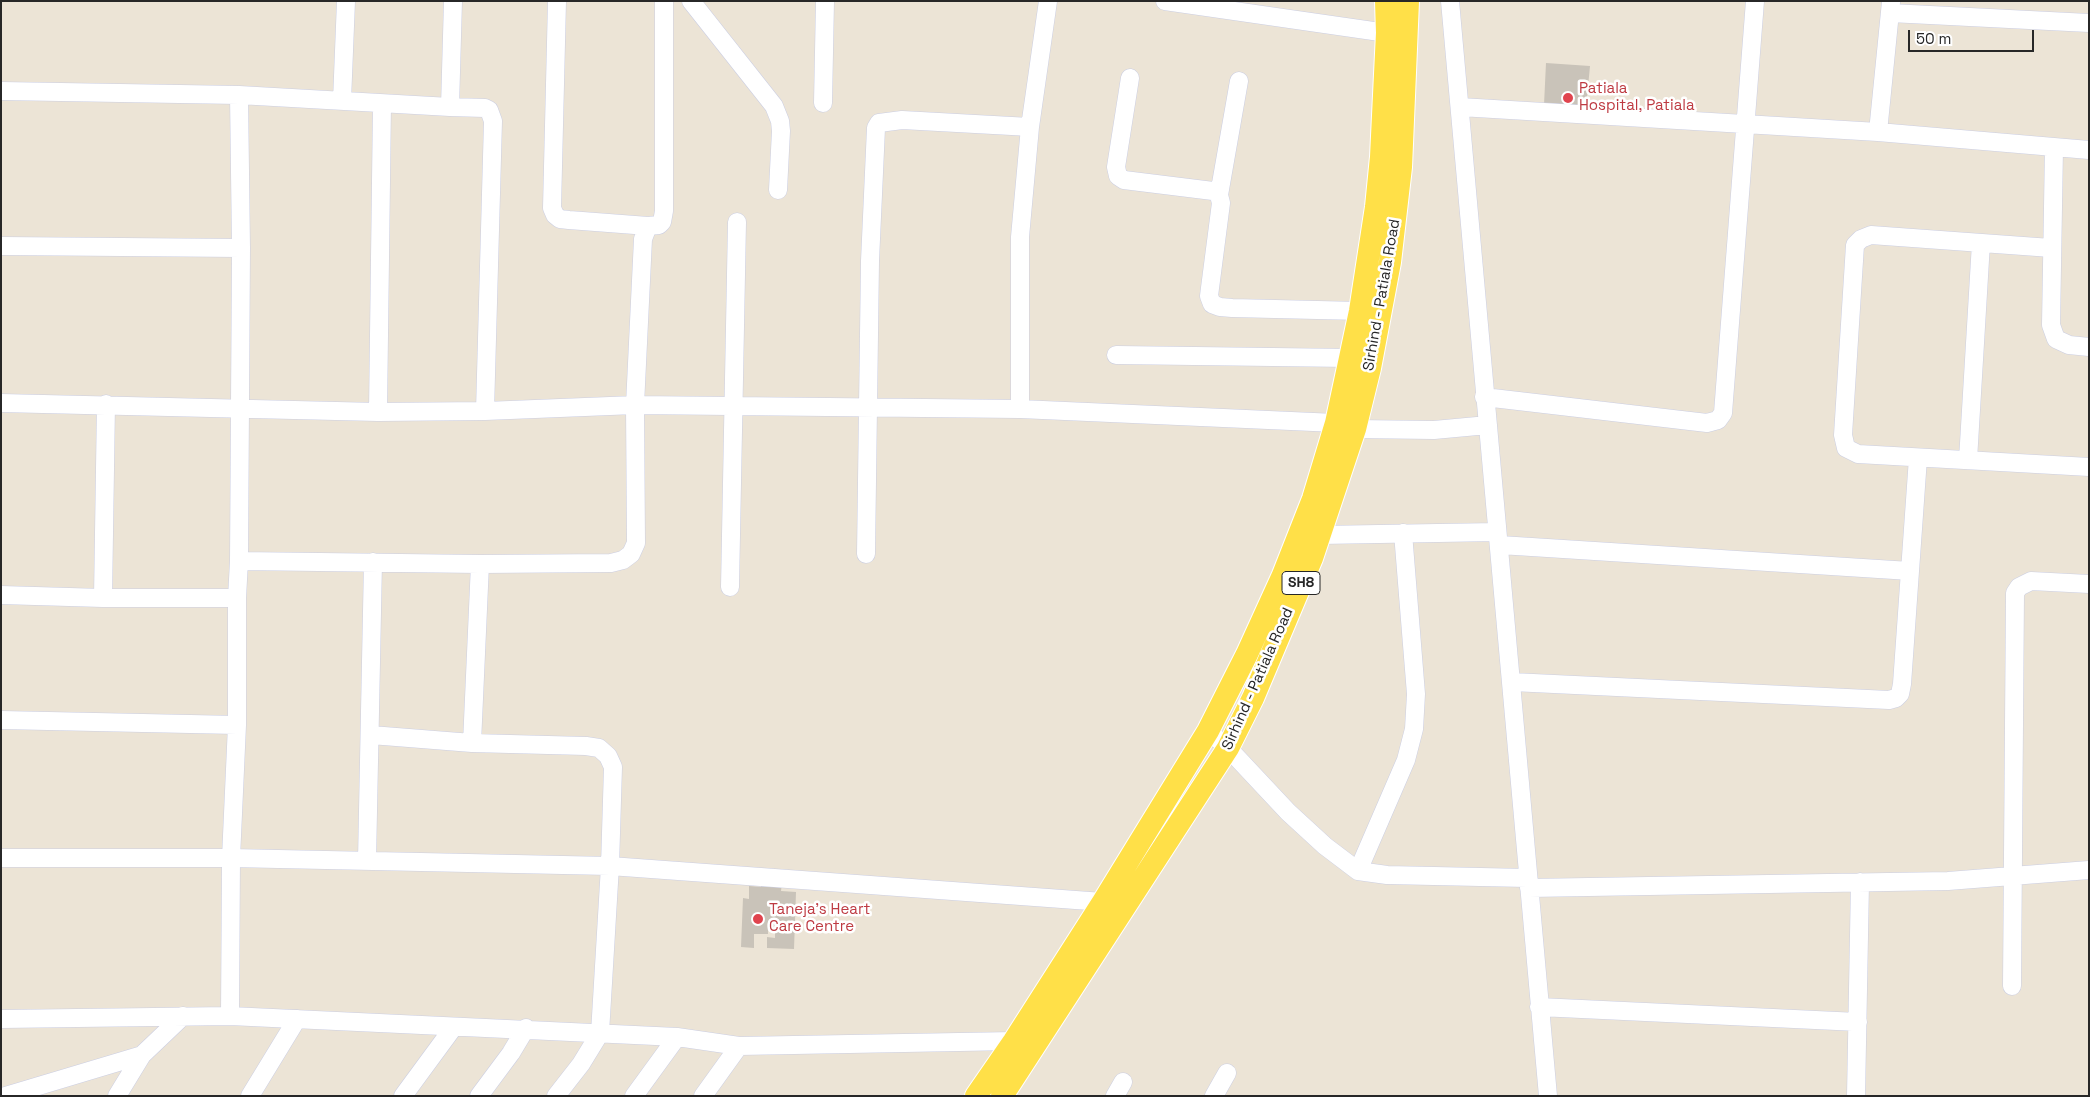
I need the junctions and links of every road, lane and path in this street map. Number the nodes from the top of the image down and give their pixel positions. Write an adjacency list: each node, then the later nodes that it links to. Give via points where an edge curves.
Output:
1 (346, 1): 20 (street)
2 (453, 1): 23 (street)
3 (557, 1): 33 (street, via 552,208 560,219)
4 (664, 1): 33 (street, via 664,218 659,225)
5 (691, 1): 30 (street, via 774,106 781,131)
6 (825, 1): 21 (street)
7 (1048, 1): 26 (street)
8 (1165, 1): 15 (street)
9 (1386, 1): 15 (main road)
10 (1408, 1): 53 (main road, Sirhind - Patiala Road / SH8, via 1401,166 1390,262 1370,368)
11 (1450, 1): 24 (street)
12 (1755, 1): 25 (street)
13 (1891, 7): 14 (street); 27 (street)
14 (2089, 23)
15 (1387, 33): 38 (main road, via 1381,157)
16 (1130, 78): 31 (street, via 1116,167 1118,176 1124,180 1212,191)
17 (1240, 81): 31 (street)
18 (1, 91): 19 (street)
19 (239, 95): 20 (street); 36 (street)
20 (342, 101): 22 (street)
21 (823, 103)
22 (382, 104): 23 (street); 51 (street)
23 (450, 107): 50 (street, via 485,108 493,121)
24 (1460, 107): 25 (street); 42 (street)
25 (1745, 125): 27 (street); 42 (street, via 1722,413 1718,420 1707,423)
26 (1030, 127): 48 (street, via 902,120 879,123 874,136); 49 (street, via 1020,237)
27 (1878, 132): 28 (street)
28 (2054, 148): 29 (street); 37 (street)
29 (2089, 150)
30 (778, 190)
31 (1219, 195): 38 (street, via 1221,203 1209,296 1212,304 1220,308)
32 (737, 222): 46 (street)
33 (648, 226): 45 (street, via 643,239)
34 (1981, 243): 37 (street); 54 (street, via 1871,235 1856,245 1843,435 1846,448 1858,454); 55 (street)
35 (1, 246): 36 (street)
36 (241, 248): 47 (street)
37 (2051, 248): 39 (street, via 2051,325 2056,339 2069,345)
38 (1360, 310): 41 (main road)
39 (2089, 346)
40 (1116, 355): 41 (street)
41 (1350, 358): 53 (main road)
42 (1484, 397): 52 (street)
43 (1, 403): 44 (street)
44 (106, 404): 47 (street); 68 (street)
45 (635, 405): 46 (street); 50 (street); 63 (street, via 636,543 631,554 611,563)
46 (735, 406): 48 (street); 66 (street)
47 (240, 408): 51 (street); 61 (street)
48 (867, 408): 49 (street); 60 (street)
49 (1020, 409): 53 (street)
50 (484, 411): 51 (street)
51 (378, 412)
52 (1488, 425): 53 (street, via 1434,430); 59 (street)
53 (1345, 426): 58 (main road, Sirhind - Patiala Road / SH8); 73 (main road, via 1283,575)
54 (1918, 458): 55 (street); 64 (street)
55 (1968, 460): 56 (street)
56 (2089, 467)
57 (1403, 533): 58 (street); 59 (street); 82 (street, via 1416,694 1414,729 1406,760)
58 (1320, 535): 76 (main road, Sirhind - Patiala Road / SH8, via 1253,698)
59 (1499, 538): 64 (street); 70 (street)
60 (866, 554)
61 (239, 561): 62 (street); 69 (street)
62 (373, 562): 63 (street); 74 (street)
63 (480, 564): 75 (street)
64 (1910, 571): 70 (street, via 1902,684 1896,698)
65 (2089, 584): 83 (street, via 2031,581 2019,587 2016,593)
66 (730, 586)
67 (1, 595): 68 (street)
68 (103, 598): 69 (street)
69 (237, 598): 72 (street)
70 (1512, 682): 85 (street)
71 (1, 720): 72 (street)
72 (237, 725): 78 (street)
73 (1208, 730): 76 (street); 86 (main road)
74 (371, 735): 75 (street); 79 (street)
75 (472, 743): 80 (street, via 600,748 613,767)
76 (1228, 748): 82 (street, via 1288,812); 111 (main road, Sirhind - Patiala Road / SH8)
77 (1, 858): 78 (street)
78 (231, 858): 79 (street); 90 (street)
79 (367, 861): 80 (street)
80 (610, 866): 86 (street); 96 (street)
81 (2089, 870): 83 (street)
82 (1358, 871): 85 (street)
83 (2012, 877): 84 (street); 87 (street)
84 (1860, 882): 85 (street); 93 (street)
85 (1528, 883): 88 (street)
86 (1103, 902): 98 (main road)
87 (2012, 986)
88 (1539, 1007): 93 (street); 113 (street)
89 (183, 1016): 90 (street); 91 (street); 100 (street)
90 (230, 1016): 92 (street)
91 (1, 1019)
92 (297, 1019): 94 (street); 104 (street)
93 (1858, 1022): 114 (street)
94 (453, 1028): 95 (street); 105 (street)
95 (526, 1028): 96 (street); 106 (street)
96 (600, 1033): 97 (street); 107 (street)
97 (677, 1037): 99 (street); 108 (street)
98 (1014, 1041): 99 (street); 110 (main road)
99 (739, 1046): 109 (street)
100 (142, 1055): 102 (street); 103 (street)
101 (1227, 1072): 112 (street)
102 (5, 1096)
103 (118, 1096)
104 (250, 1096)
105 (403, 1096)
106 (479, 1096)
107 (556, 1096)
108 (634, 1096)
109 (703, 1096)
110 (976, 1096)
111 (1002, 1096)
112 (1214, 1096)
113 (1548, 1096)
114 (1856, 1096)

